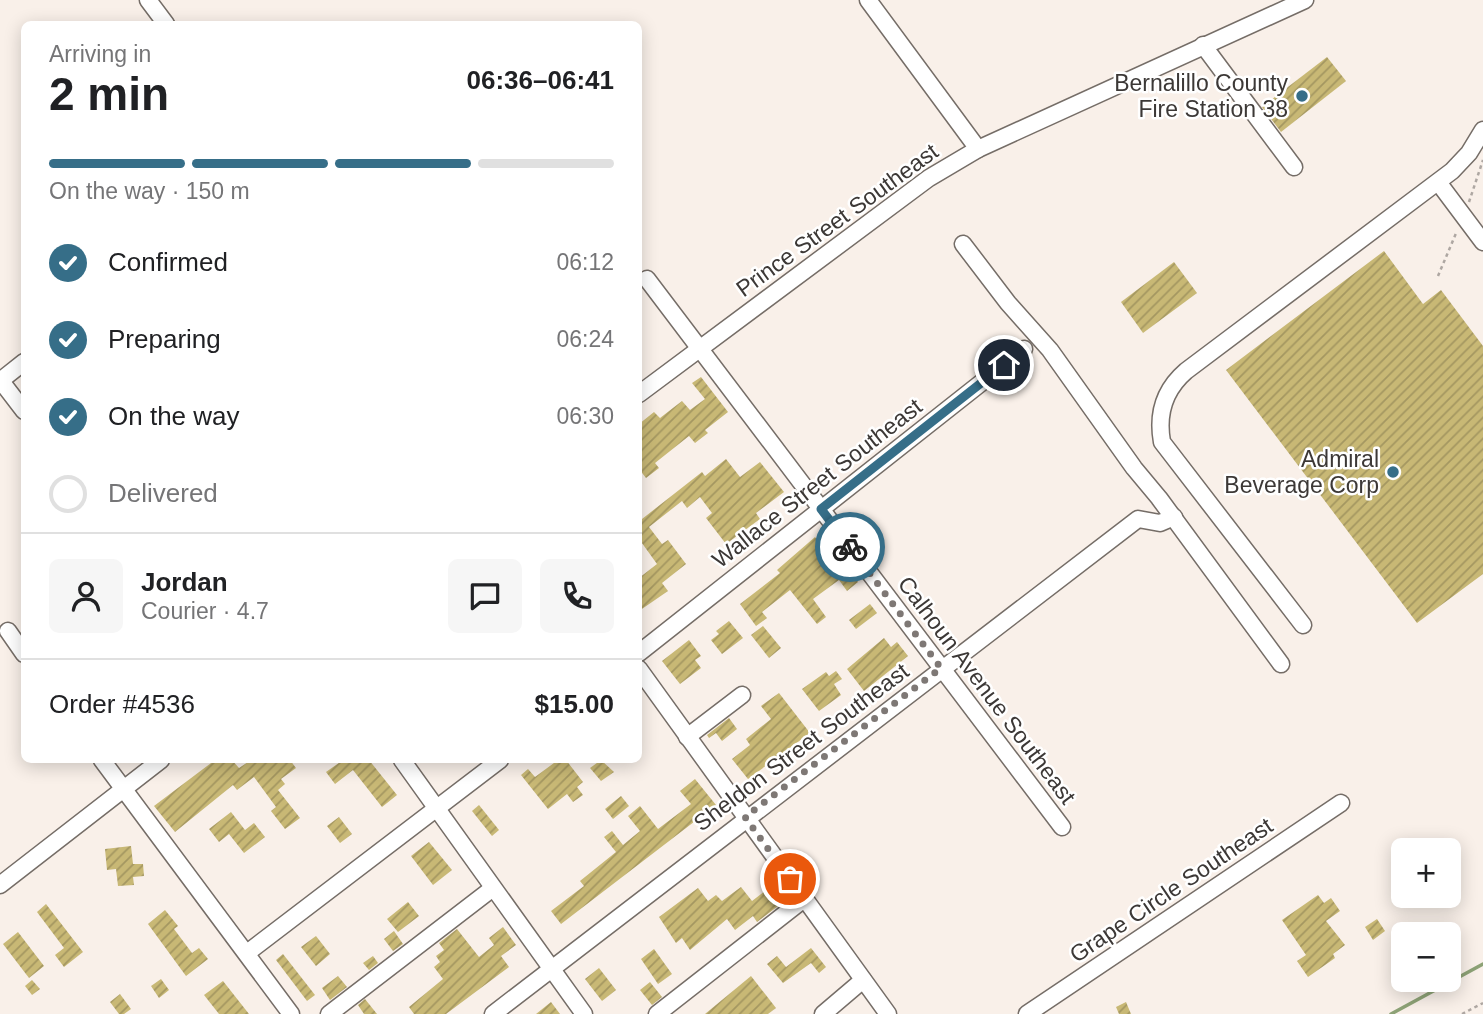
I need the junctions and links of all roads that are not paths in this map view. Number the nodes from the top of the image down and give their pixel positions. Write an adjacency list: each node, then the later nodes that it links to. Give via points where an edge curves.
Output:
1 (148, 0): 4 (street)
2 (868, 0): 7 (street)
3 (1305, 0): 5 (street, Prince Street Southeast)
4 (164, 21)
5 (1203, 45): 7 (street, Prince Street Southeast); 8 (street)
6 (1483, 130): 9 (street, via 1469,153)
7 (978, 149): 13 (street, Prince Street Southeast, via 896,200)
8 (1294, 167)
9 (1438, 182): 10 (street); 21 (street, via 1176,379 1162,405 1162,442)
10 (1483, 242)
11 (963, 244): 20 (street, via 1050,350)
12 (647, 279): 13 (street, Calhoun Avenue Southeast)
13 (700, 348): 17 (street, Prince Street Southeast); 19 (street, Calhoun Avenue Southeast)
14 (1024, 349): 19 (street, Wallace Street Southeast)
15 (21, 364): 16 (street)
16 (1, 381): 18 (street)
17 (642, 392)
18 (21, 407)
19 (821, 509): 24 (street, Wallace Street Southeast); 26 (street, Calhoun Avenue Southeast)
20 (1174, 517): 25 (street); 26 (street, Sheldon Street Southeast, via 1160,523 1138,519)
21 (1303, 625)
22 (8, 631): 23 (street)
23 (21, 650)
24 (642, 651)
25 (1281, 664)
26 (941, 668): 37 (street, Sheldon Street Southeast); 38 (street, Calhoun Avenue Southeast)
27 (642, 673): 29 (street)
28 (742, 695): 29 (street)
29 (687, 737): 37 (street)
30 (104, 763): 34 (street)
31 (157, 763): 34 (street)
32 (404, 763): 36 (street)
33 (495, 763): 36 (street)
34 (123, 789): 39 (street); 42 (street)
35 (1340, 803): 52 (street, Grape Circle Southeast)
36 (436, 808): 40 (street); 42 (street)
37 (745, 817): 41 (street); 43 (street, Sheldon Street Southeast)
38 (1062, 827)
39 (0, 885)
40 (493, 888): 43 (street); 46 (street)
41 (804, 899): 44 (street); 49 (street)
42 (247, 953): 45 (street)
43 (551, 968): 47 (street, Sheldon Street Southeast); 48 (street)
44 (863, 980): 50 (street); 51 (street)
45 (291, 1014)
46 (329, 1014)
47 (493, 1014)
48 (584, 1014)
49 (657, 1014)
50 (823, 1014)
51 (888, 1014)
52 (1027, 1014)

